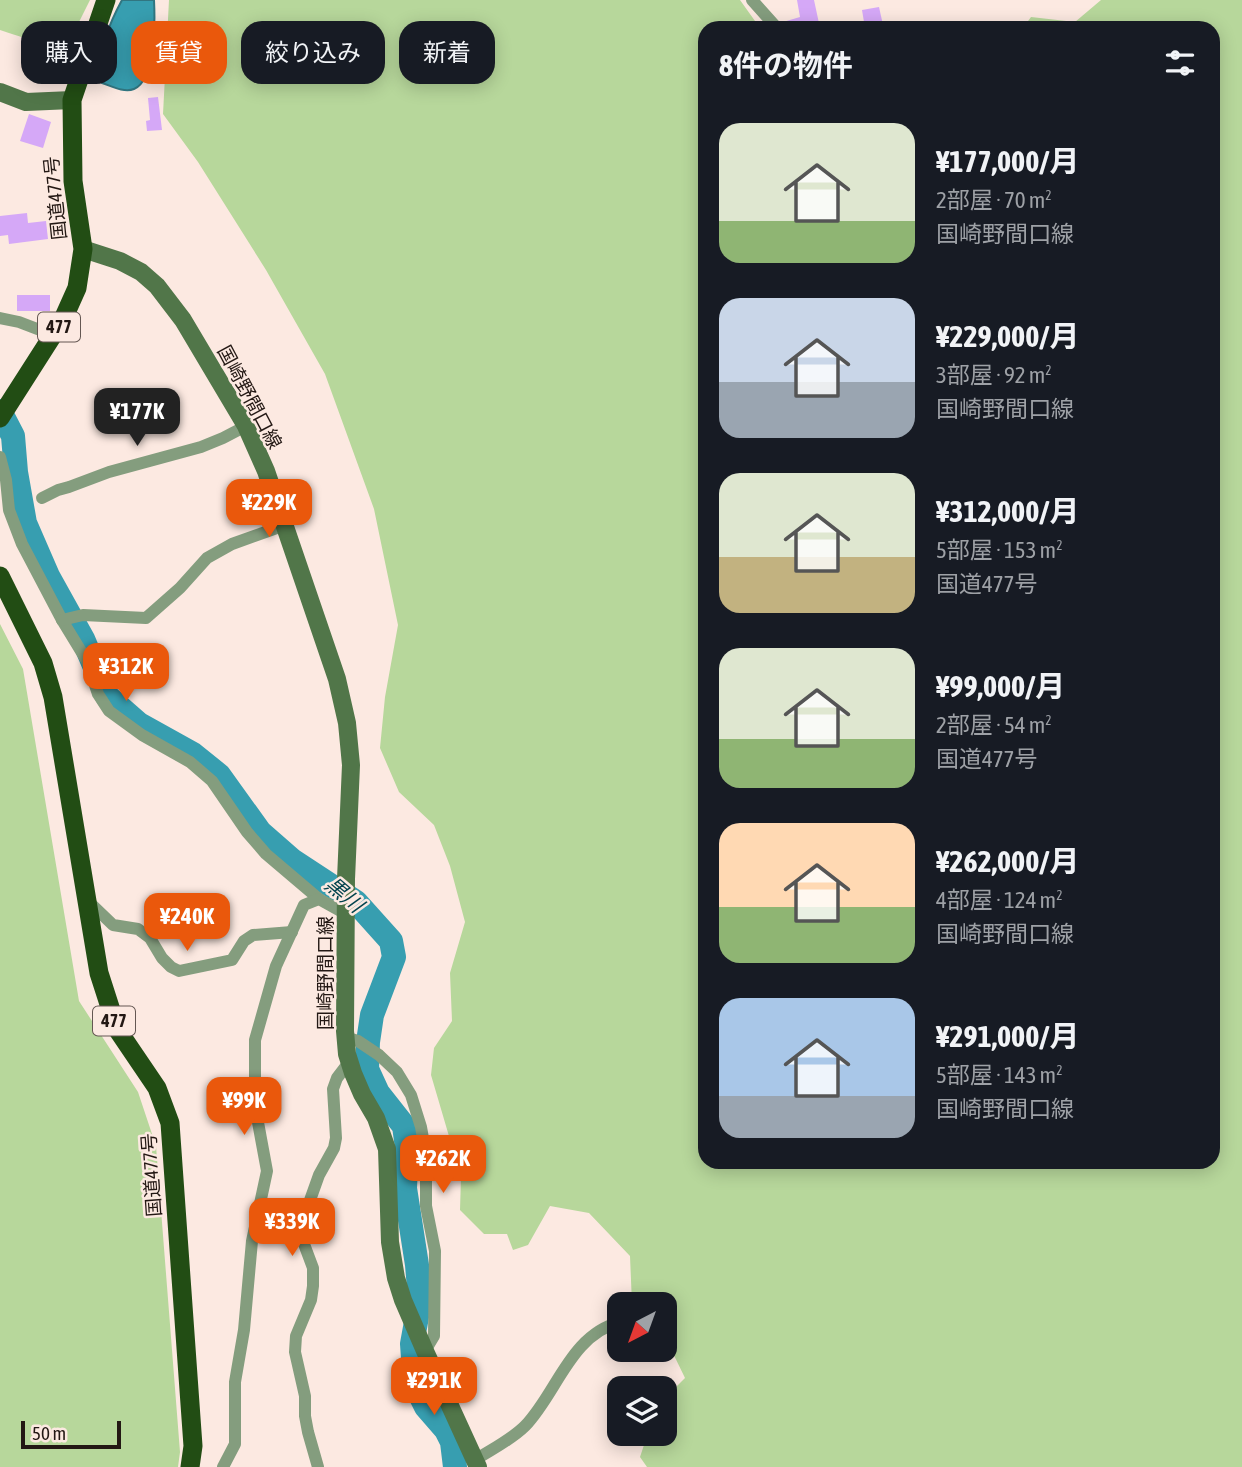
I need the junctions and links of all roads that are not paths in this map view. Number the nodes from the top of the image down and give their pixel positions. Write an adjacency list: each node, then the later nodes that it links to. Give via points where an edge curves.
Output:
1 (106, 0): 5 (highway, 国道477号 / 477)
2 (752, 0): 3 (street)
3 (771, 21)
4 (0, 92): 5 (main road, via 26,102)
5 (72, 100): 6 (highway, 国道477号 / 477, via 73,181)
6 (83, 249): 8 (highway, 国道477号 / 477, via 77,288); 10 (main road, 国崎野間口線, via 120,261 157,286 183,320)
7 (0, 318): 8 (street)
8 (53, 335): 9 (highway, 国道477号 / 477)
9 (0, 418)
10 (246, 426): 12 (street, via 212,443 109,472); 13 (main road, 国崎野間口線)
11 (0, 457): 15 (street, via 9,510)
12 (42, 498)
13 (285, 525): 15 (street, via 207,558 146,618 83,615); 18 (main road, 国崎野間口線, via 337,679 347,723 351,765)
14 (0, 576): 17 (highway, 国道477号 / 477, via 43,663 53,697)
15 (62, 620): 16 (street, via 109,710 212,781 266,854)
16 (319, 898): 18 (street); 19 (street, via 304,905)
17 (87, 900): 19 (street, via 113,925 138,929 150,938 162,958 179,971 232,960 253,935); 25 (highway, 国道477号 / 477, via 99,973 117,1028 158,1088 170,1123 193,1446)
18 (346, 909): 20 (main road, 国崎野間口線)
19 (292, 932): 26 (street, via 276,966 255,1040 255,1106 267,1171 252,1241 235,1381 235,1444)
20 (352, 1039): 21 (main road, 国崎野間口線); 23 (street, via 397,1072 421,1126 426,1206 435,1251 434,1336)
21 (349, 1061): 23 (main road, 国崎野間口線, via 387,1149 396,1278); 27 (street, via 333,1089 334,1148 309,1203 302,1233 313,1268 313,1286 295,1352)
22 (607, 1326): 24 (street, via 566,1365 524,1427)
23 (425, 1351): 24 (main road, 国崎野間口線)
24 (477, 1463)
25 (190, 1467)
26 (223, 1467)
27 (318, 1467)

